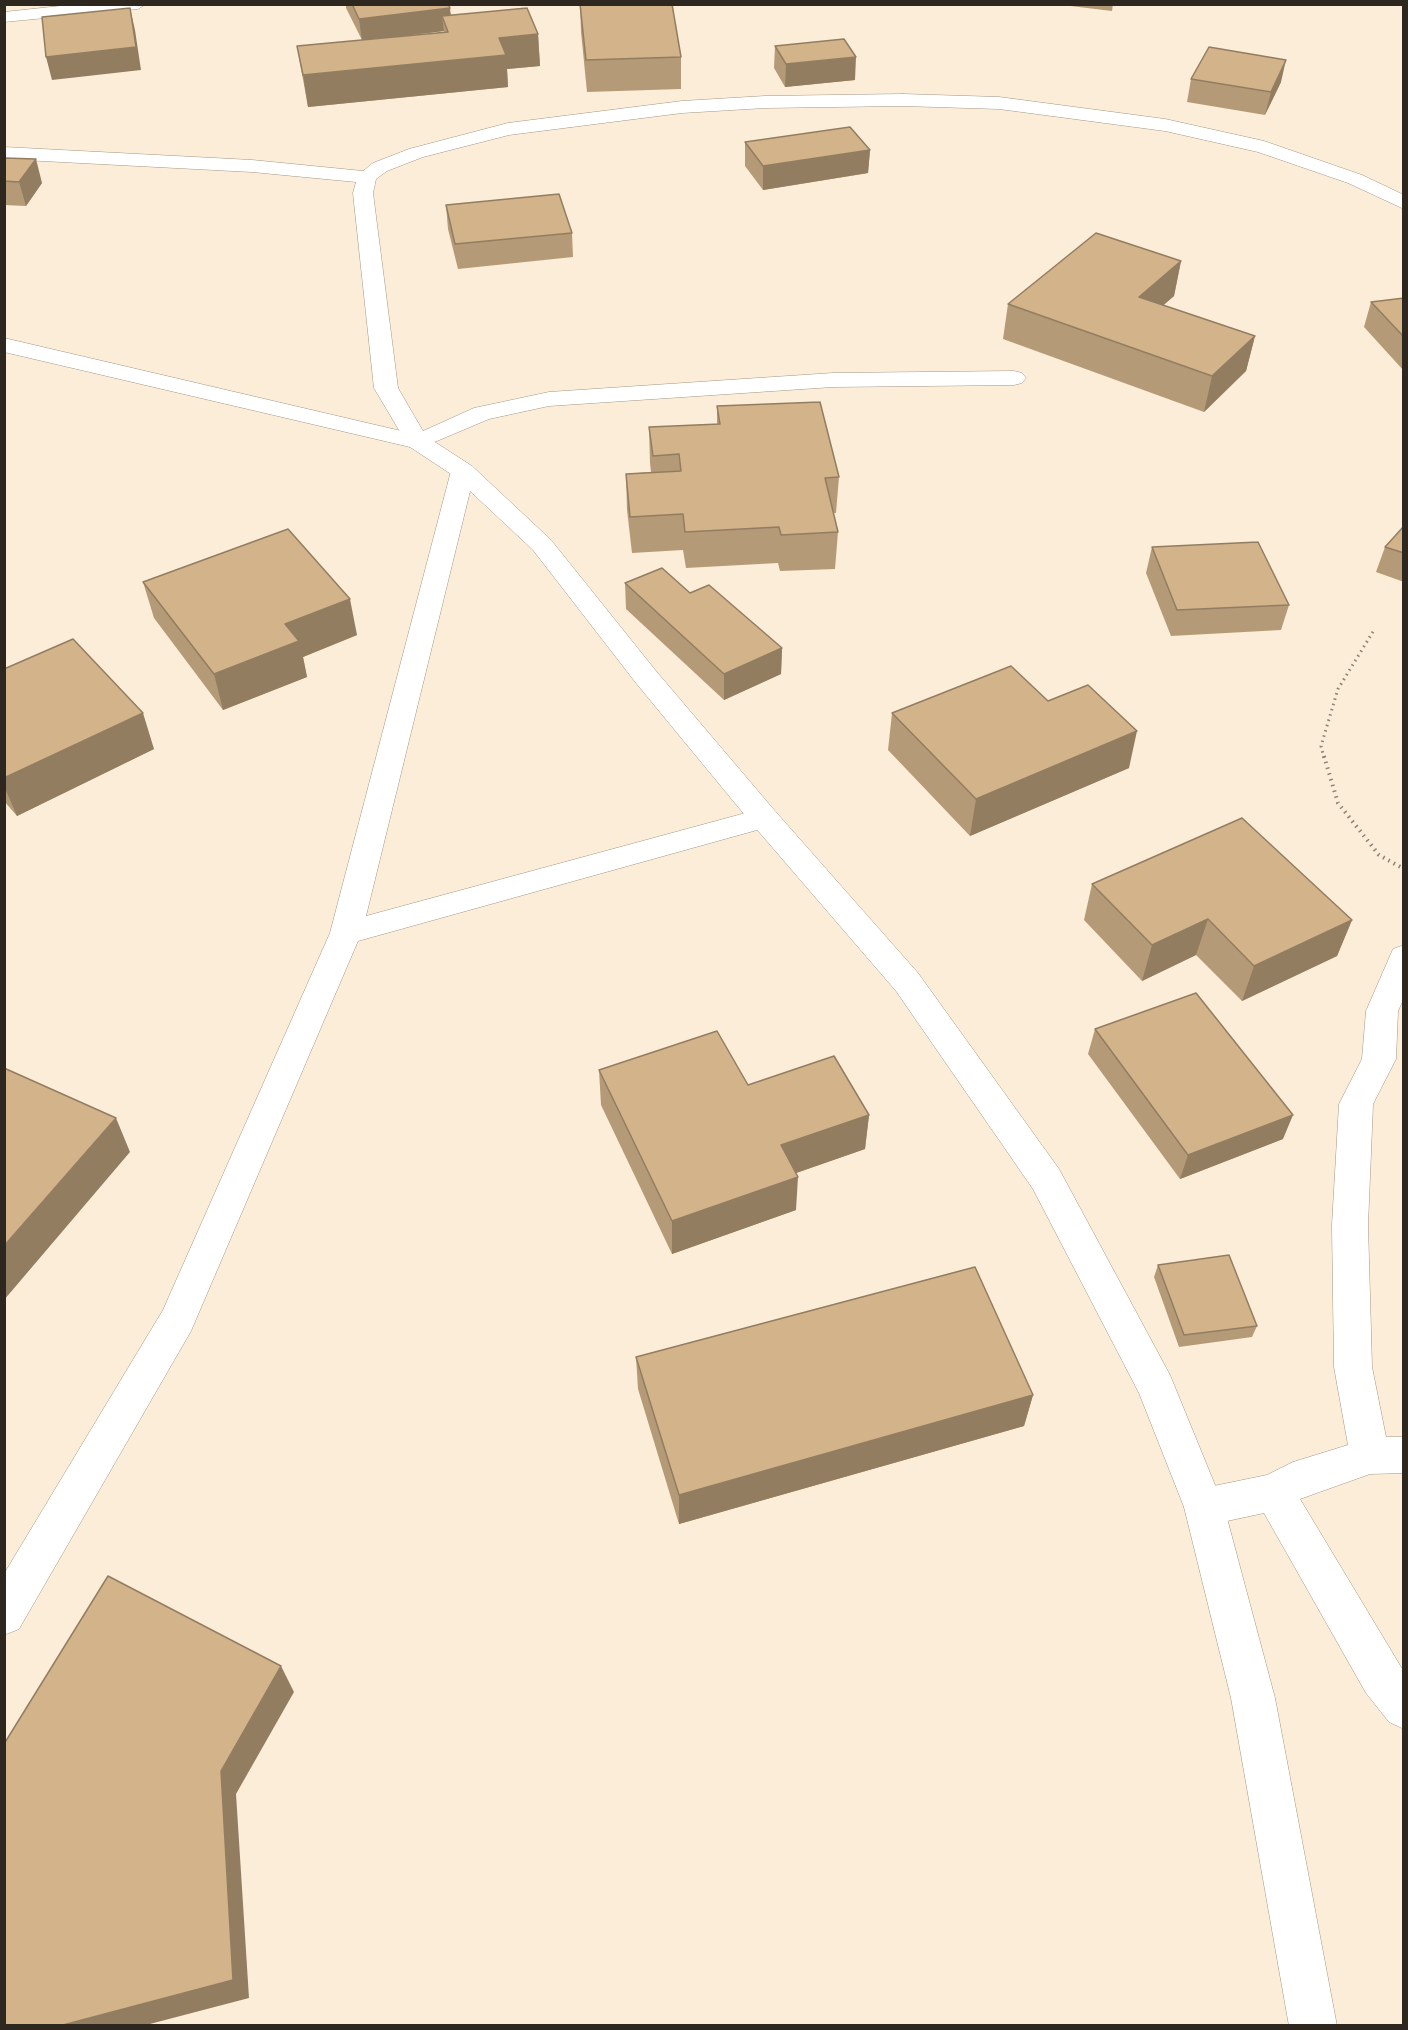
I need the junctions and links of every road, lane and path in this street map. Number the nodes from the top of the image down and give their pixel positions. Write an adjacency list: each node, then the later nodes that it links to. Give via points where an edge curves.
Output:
1 (138, 4): 2 (street)
2 (4, 17)
3 (4, 153): 4 (street, via 252,166)
4 (367, 177): 5 (street, via 380,167 416,153 508,129 682,107 871,100 999,103 1165,125 1264,147); 10 (street, via 363,193 386,388)
5 (1355, 179): 6 (street); 7 (street)
6 (1404, 180)
7 (1404, 203)
8 (4, 345): 10 (street)
9 (1014, 378): 10 (street, via 833,380 549,399 482,413)
10 (418, 442): 11 (street)
11 (463, 471): 13 (street, via 542,545); 15 (street)
12 (1374, 630): 14 (path, via 1338,689 1321,746 1338,803 1379,855)
13 (764, 818): 15 (street); 19 (street, via 907,982 1046,1179 1156,1387)
14 (1404, 869)
15 (346, 933): 20 (street, via 178,1319)
16 (1404, 957): 17 (street, via 1382,1011 1379,1059 1356,1104 1350,1225 1353,1367)
17 (1387, 1455): 18 (street, via 1293,1481)
18 (1274, 1492): 19 (street); 21 (street, via 1381,1678)
19 (1204, 1507): 22 (street, via 1253,1698)
20 (4, 1614)
21 (1404, 1707)
22 (1313, 2025)

